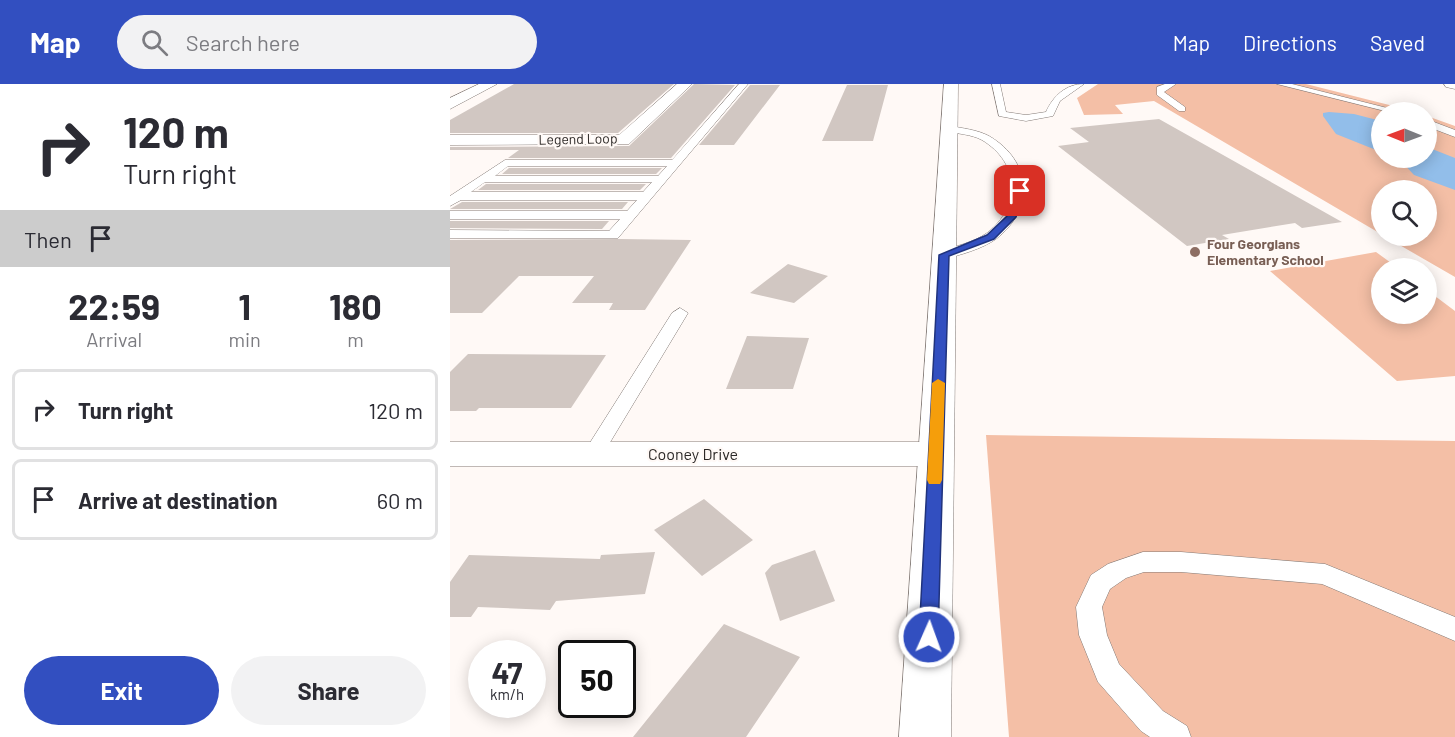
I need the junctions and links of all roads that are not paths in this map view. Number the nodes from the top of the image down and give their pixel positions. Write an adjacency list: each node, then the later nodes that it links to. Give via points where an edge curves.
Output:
1 (490, 84): 9 (main road)
2 (686, 84): 15 (main road, Legend Loop, via 623,140)
3 (744, 84): 16 (lane)
4 (951, 84): 13 (main road)
5 (996, 84): 6 (lane, via 1000,113 1015,117 1047,116 1056,100)
6 (1080, 84)
7 (1172, 84): 11 (lane, via 1160,89 1160,93)
8 (1281, 84): 10 (lane)
9 (450, 104)
10 (1371, 106)
11 (1182, 109)
12 (1437, 127): 14 (lane)
13 (949, 129): 24 (main road); 24 (lane, via 983,137 997,146 1017,173 1020,191 1011,217 991,237)
14 (1455, 134)
15 (450, 140)
16 (675, 163): 17 (lane, via 505,163); 18 (lane)
17 (483, 179): 18 (lane); 20 (lane)
18 (662, 179): 19 (lane)
19 (647, 196): 20 (lane); 22 (lane)
20 (454, 199)
21 (450, 215): 22 (lane)
22 (629, 215): 23 (lane, via 613,235)
23 (450, 234)
24 (944, 255): 28 (main road)
25 (680, 314): 27 (lane)
26 (450, 454): 27 (main road, Cooney Drive)
27 (593, 454): 28 (main road, Cooney Drive)
28 (935, 454): 30 (main road)
29 (1455, 629): 31 (lane, via 1325,574 1181,562 1143,562 1117,571 1100,582 1089,607 1093,635 1108,673 1152,721)
30 (925, 737)
31 (1176, 737)

